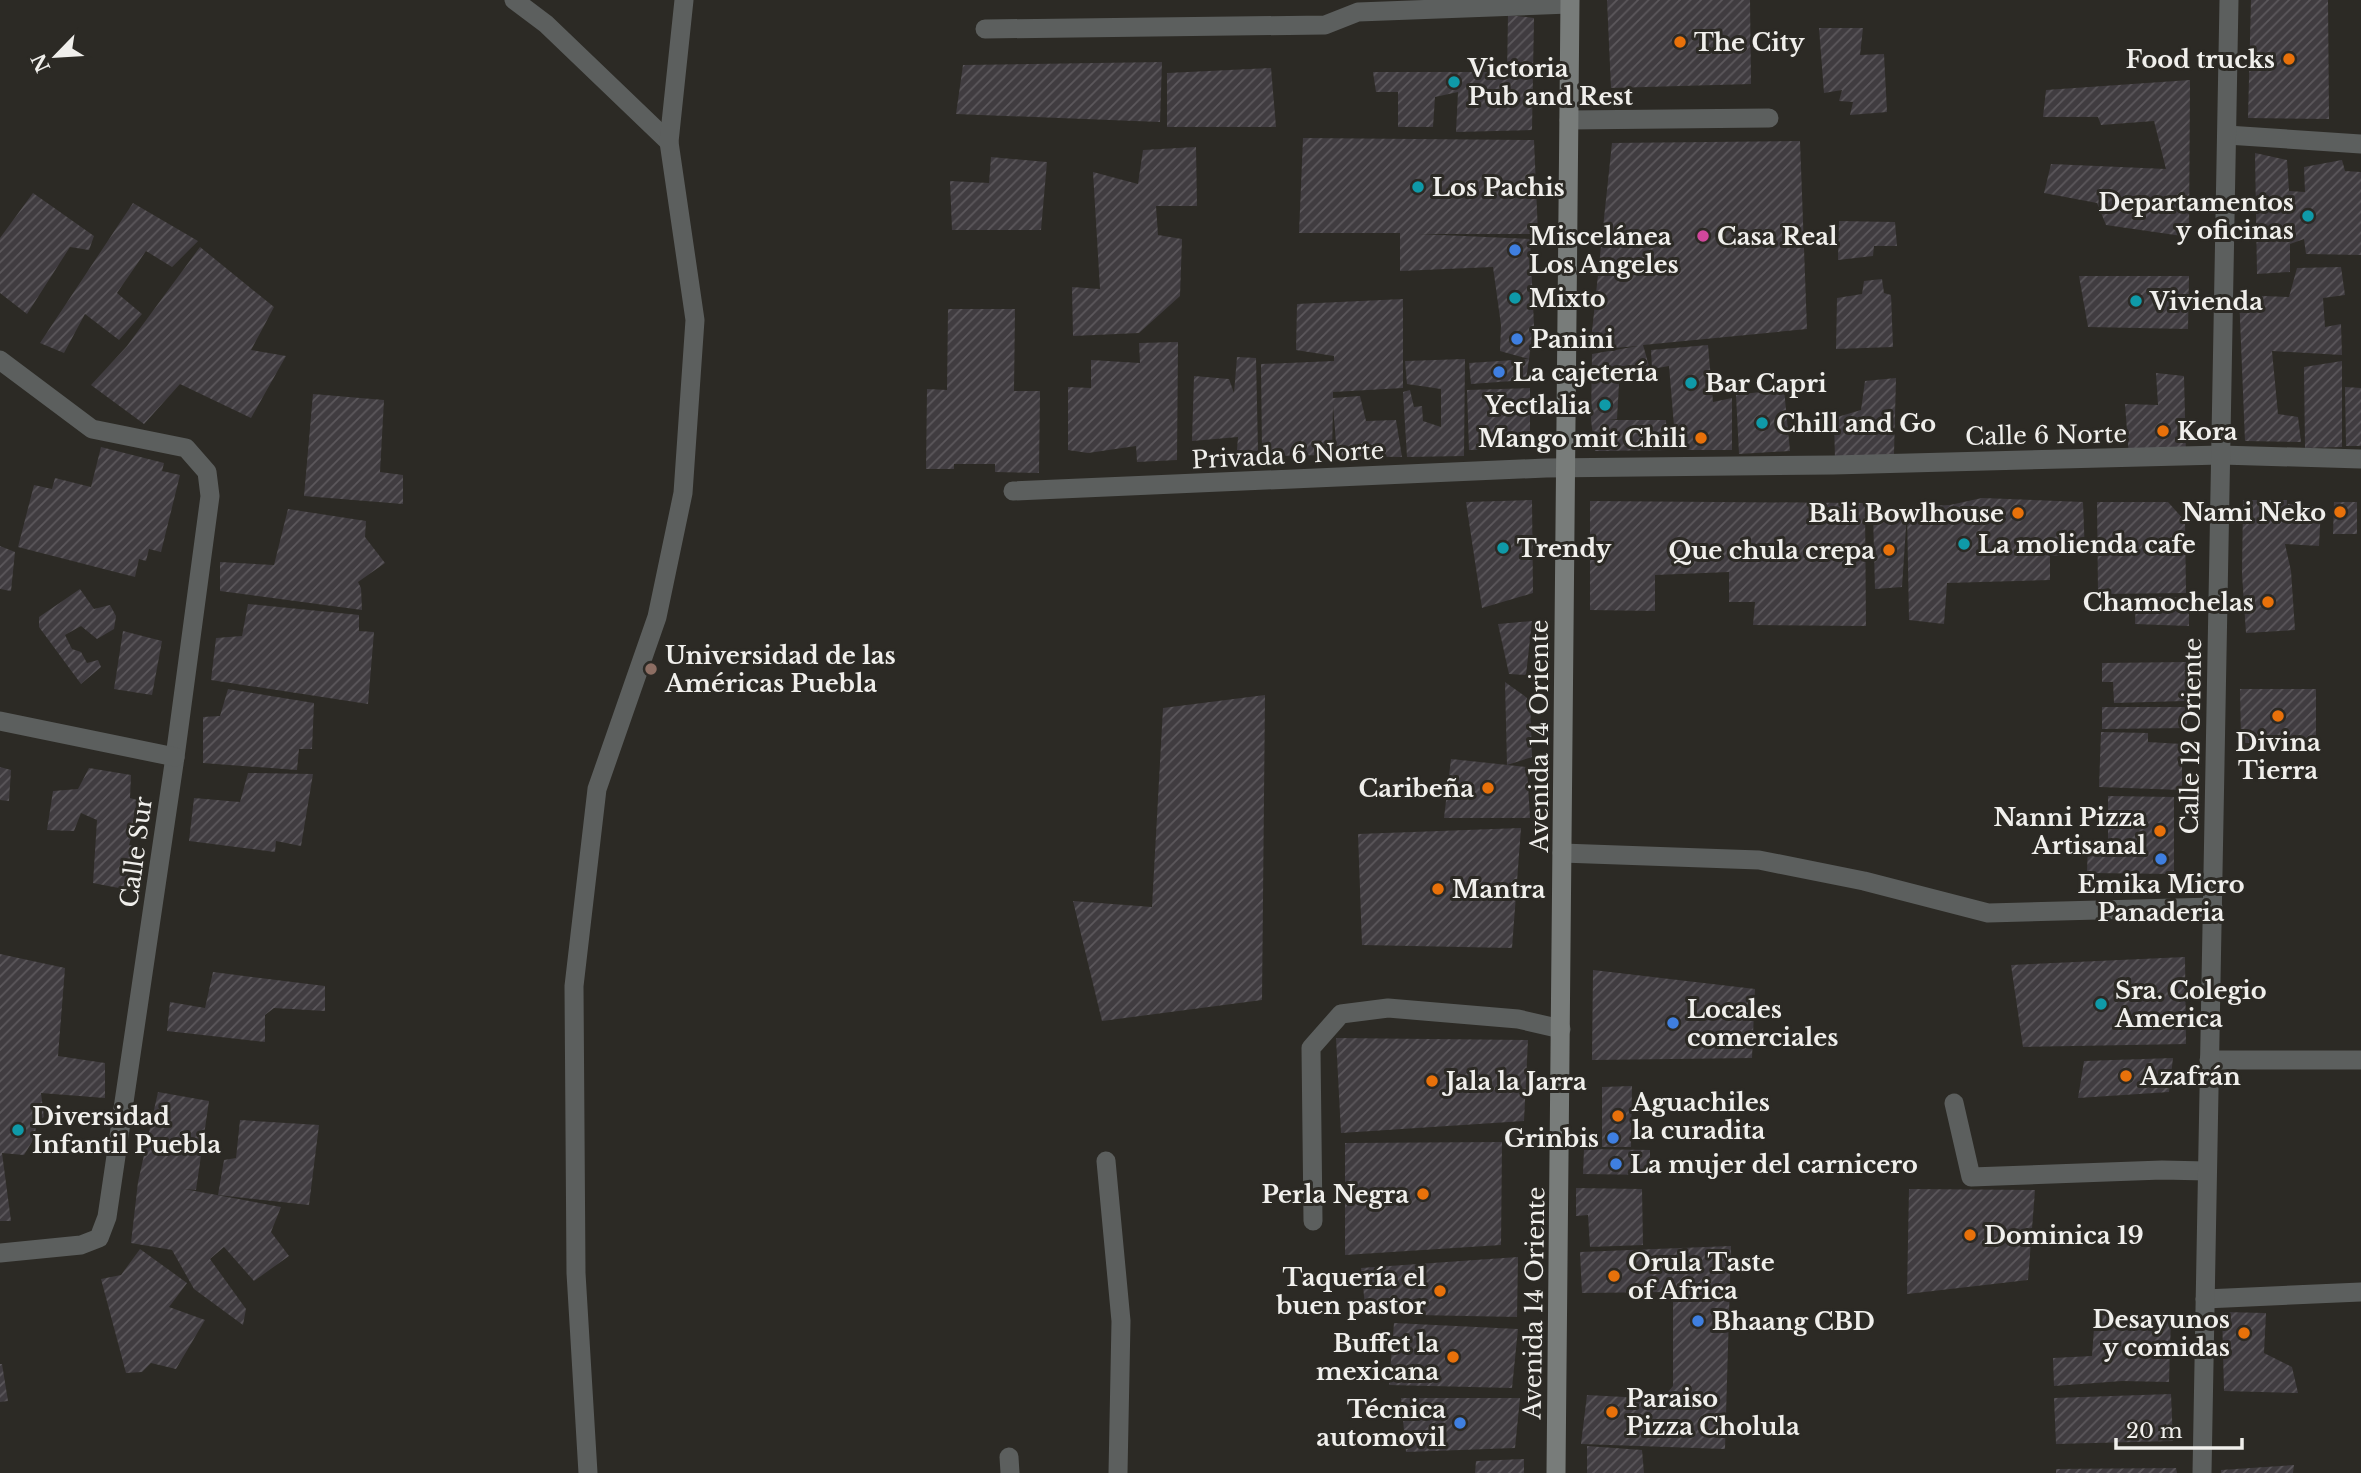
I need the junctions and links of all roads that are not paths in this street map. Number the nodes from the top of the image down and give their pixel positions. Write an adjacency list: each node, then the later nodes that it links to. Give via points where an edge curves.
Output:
1 (514, 0): 9 (street, via 546,24)
2 (684, 0): 9 (street)
3 (2229, 0): 8 (street, Calle 12 Oriente)
4 (1569, 2): 5 (street, via 1358,12 1325,25); 7 (main road, Avenida 14 Oriente)
5 (985, 29)
6 (1769, 118): 7 (street)
7 (1569, 120): 14 (main road, Avenida 14 Oriente)
8 (2227, 135): 10 (street); 12 (street, Calle 12 Oriente)
9 (669, 142): 30 (street, via 695,320 683,493 657,617 597,789 574,986 576,1273)
10 (2361, 144)
11 (0, 360): 17 (street, Calle Sur, via 92,429 186,448 207,472 210,496)
12 (2221, 455): 13 (street, Calle 6 Norte); 14 (street, Calle 6 Norte); 19 (street, Calle 12 Oriente)
13 (2361, 459)
14 (1565, 468): 15 (street, Privada 6 Norte); 18 (main road, Avenida 14 Oriente)
15 (1013, 492)
16 (0, 721): 17 (street)
17 (175, 757): 27 (street, Calle Sur, via 107,1217 99,1238 81,1245)
18 (1562, 853): 19 (street, via 1759,860 1864,881 1988,914); 20 (main road, Avenida 14 Oriente)
19 (2213, 907): 21 (street, Calle 12 Oriente)
20 (1561, 1029): 26 (street, via 1518,1019 1388,1008 1342,1014 1311,1048); 32 (main road, Avenida 14 Oriente)
21 (2210, 1059): 22 (street); 25 (street, Calle 12 Oriente)
22 (2361, 1060)
23 (1954, 1103): 25 (street, via 1971,1177)
24 (1106, 1161): 31 (street, via 1121,1321)
25 (2207, 1171): 29 (street, Calle 12 Oriente)
26 (1313, 1221)
27 (0, 1253)
28 (2361, 1292): 29 (street)
29 (2205, 1299): 33 (street, Calle 12 Oriente)
30 (588, 1473)
31 (1118, 1473)
32 (1556, 1473)
33 (2202, 1473)

